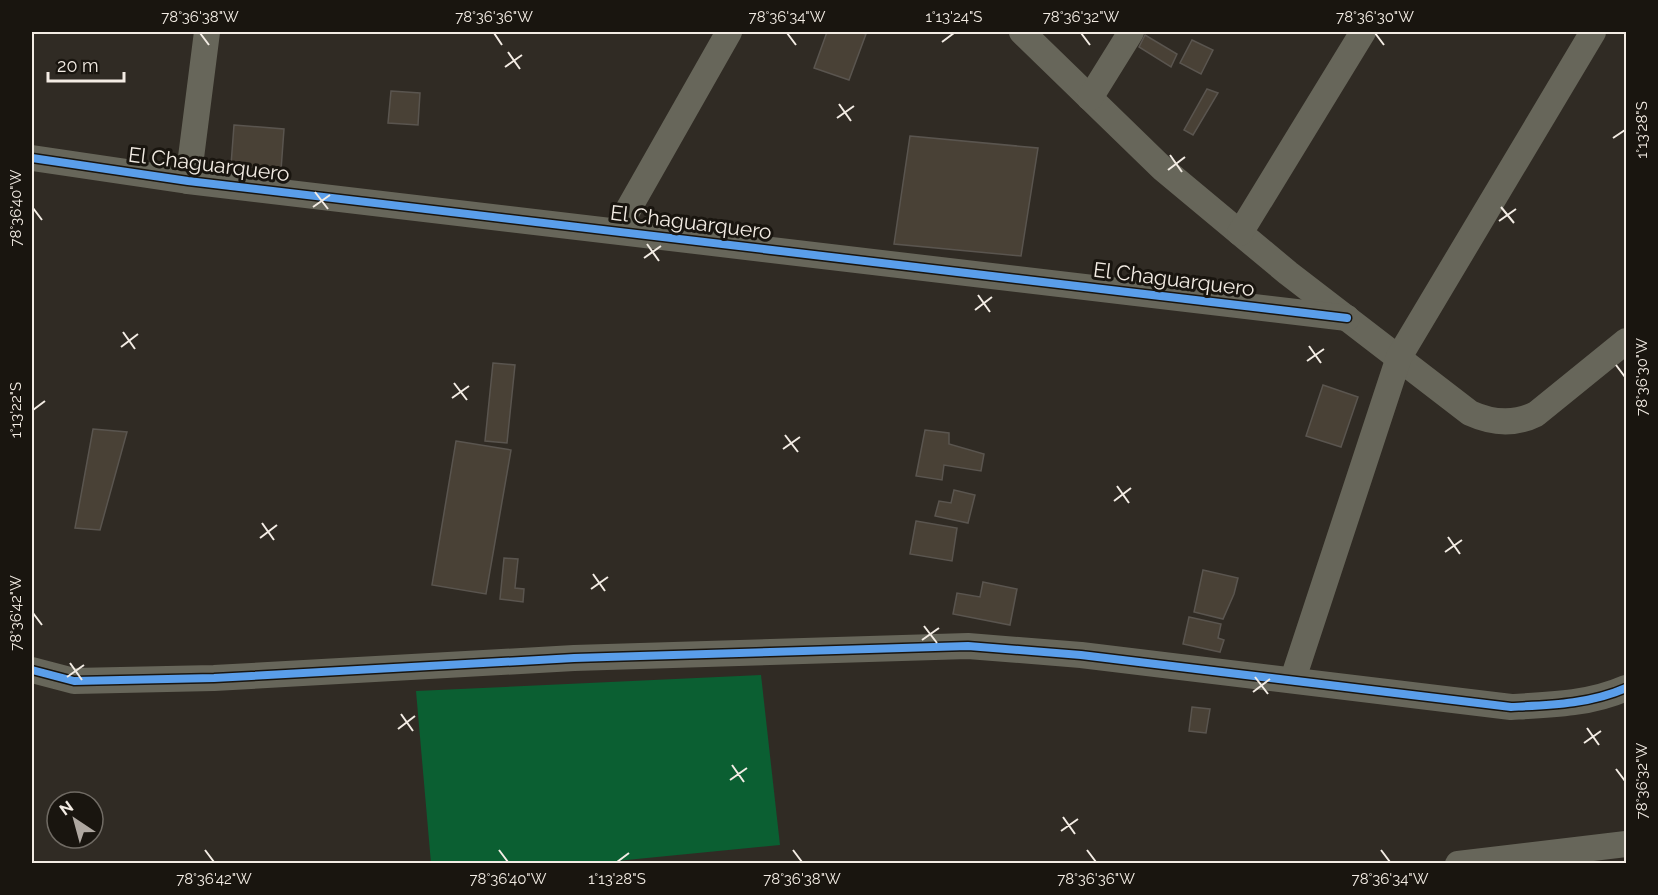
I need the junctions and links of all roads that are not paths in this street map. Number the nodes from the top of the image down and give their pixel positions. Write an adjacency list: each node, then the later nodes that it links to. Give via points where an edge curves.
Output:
1 (207, 32): 9 (street)
2 (729, 32): 10 (street)
3 (1022, 32): 7 (street)
4 (1131, 32): 7 (street)
5 (1363, 32): 11 (street)
6 (1593, 32): 14 (street)
7 (1090, 98): 11 (street, via 1162,168)
8 (32, 158): 9 (street, El Chaguarquero)
9 (188, 180): 10 (street, El Chaguarquero)
10 (616, 231): 12 (street, El Chaguarquero)
11 (1240, 233): 12 (street)
12 (1347, 318): 14 (street)
13 (1626, 341): 14 (street, via 1536,414 1523,420 1496,422 1470,413)
14 (1399, 357): 16 (street)
15 (32, 670): 16 (street, via 74,681 203,678 574,658 968,646)
16 (1293, 679): 17 (street, via 1511,707 1564,705)
17 (1626, 688)
18 (1626, 844): 19 (street)
19 (1458, 864)

